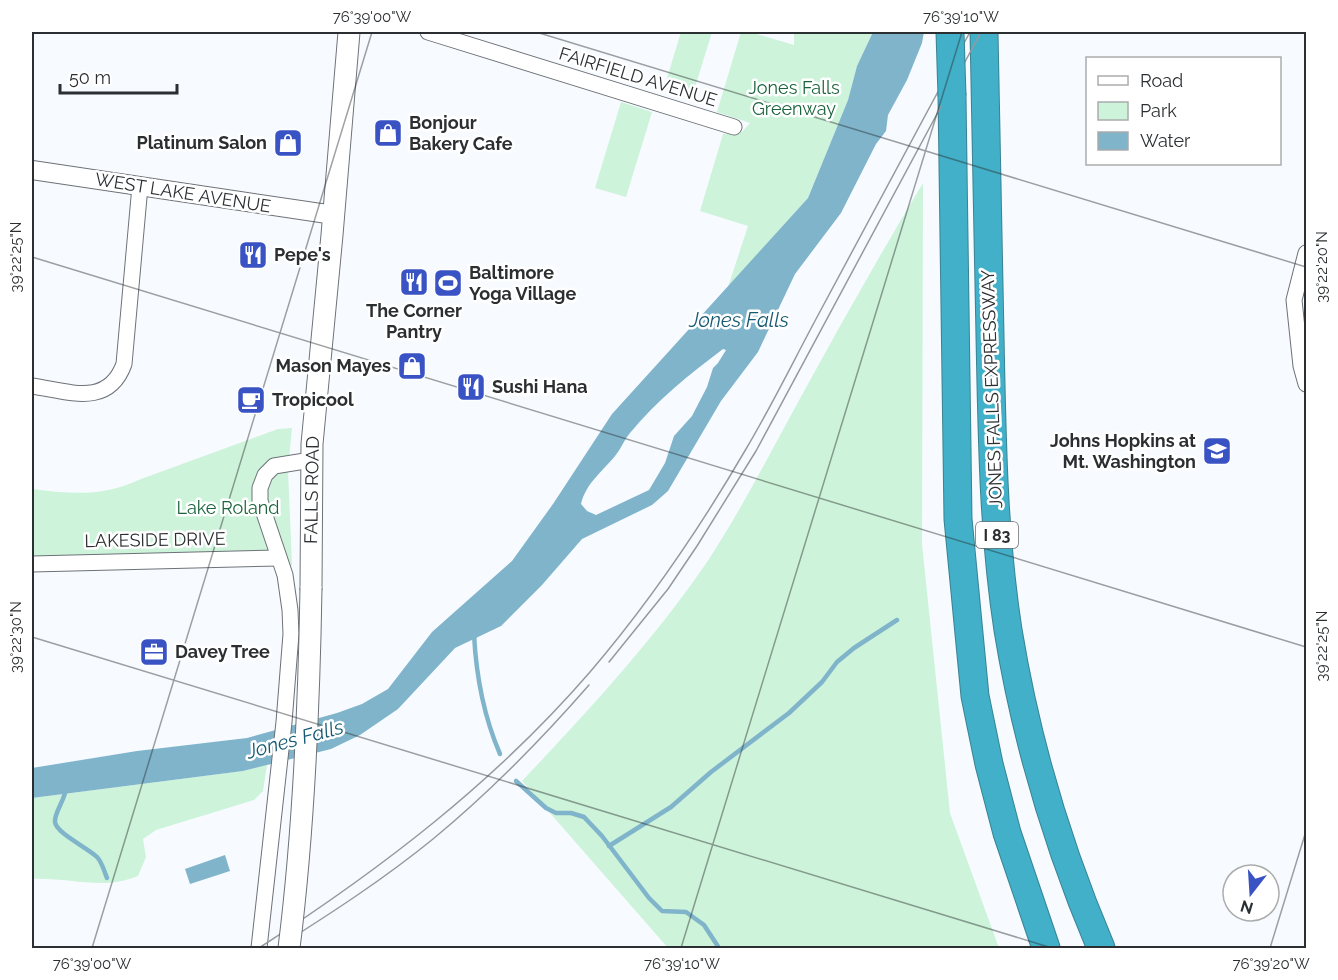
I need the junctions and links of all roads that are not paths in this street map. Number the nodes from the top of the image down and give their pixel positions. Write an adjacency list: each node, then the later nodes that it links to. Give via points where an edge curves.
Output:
1 (349, 32): 8 (main road, FALLS ROAD)
2 (428, 32): 5 (street, FAIRFIELD AVENUE)
3 (950, 32): 17 (highway, JONES FALLS EXPRESSWAY / I 83, bridge, via 958,519 975,696 1007,833)
4 (984, 32): 18 (highway, JONES FALLS EXPRESSWAY / I 83, via 992,461 1007,620 1043,787 1080,899)
5 (734, 127)
6 (32, 170): 7 (street, WEST LAKE AVENUE)
7 (140, 186): 8 (street, WEST LAKE AVENUE); 11 (street, via 119,377 98,393)
8 (334, 215): 12 (main road, FALLS ROAD)
9 (1306, 253): 10 (street, via 1294,300)
10 (1306, 384)
11 (32, 386)
12 (311, 460): 13 (street, via 274,466 260,488 260,501); 16 (main road, FALLS ROAD, bridge, via 309,700 303,823)
13 (279, 558): 14 (street, LAKESIDE DRIVE); 15 (street, via 290,610 290,661)
14 (32, 564)
15 (259, 948)
16 (289, 948)
17 (1046, 948)
18 (1101, 948)

